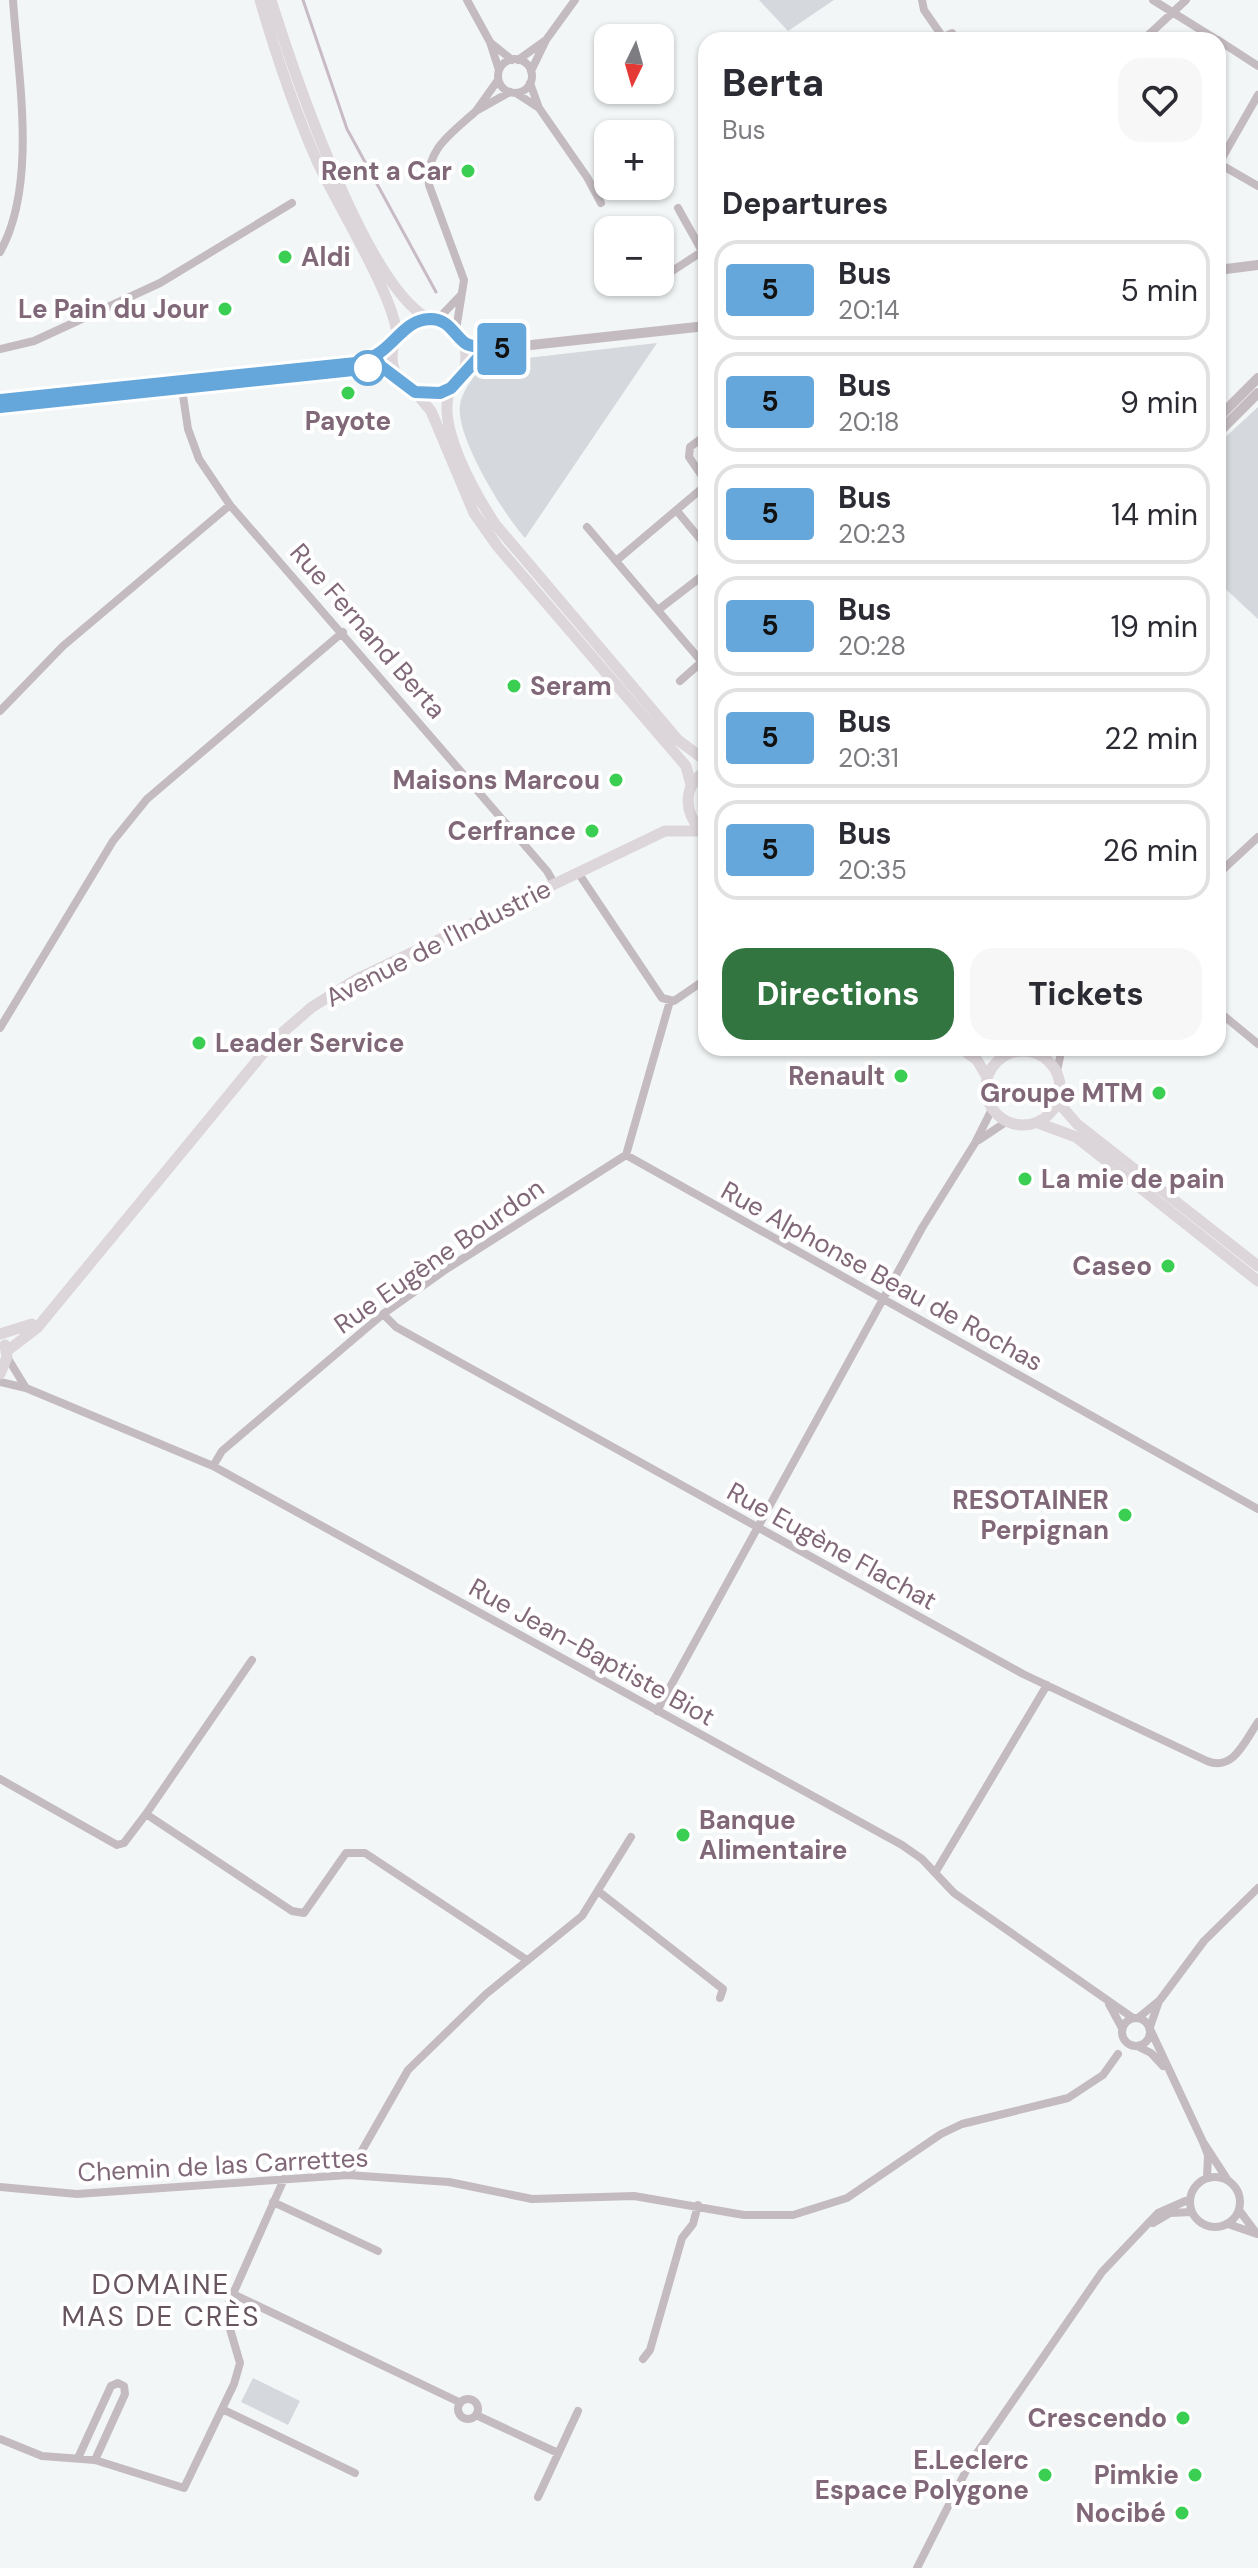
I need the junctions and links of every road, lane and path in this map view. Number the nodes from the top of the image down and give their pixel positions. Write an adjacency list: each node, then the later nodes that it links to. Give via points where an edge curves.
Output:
1 (13, 0): 32 (street, via 22,150 17,207)
2 (260, 0): 41 (main road, via 293,103 337,205 388,300)
3 (271, 0): 38 (main road, via 347,200 397,291 409,307)
4 (467, 0): 14 (street)
5 (575, 0): 13 (street)
6 (922, 0): 10 (street)
7 (1153, 0): 9 (street)
8 (1186, 0): 9 (street)
9 (1174, 12): 11 (street); 12 (street)
10 (936, 32)
11 (1152, 32)
12 (1205, 32)
13 (546, 40): 16 (street); 18 (street)
14 (490, 42): 16 (street); 19 (street)
15 (1226, 45): 17 (street)
16 (515, 60): 18 (street); 19 (street)
17 (1258, 66)
18 (531, 71): 20 (street)
19 (498, 75): 21 (street); 24 (street)
20 (530, 83): 21 (street); 23 (street)
21 (513, 93): 23 (street); 24 (street)
22 (1258, 95): 25 (street)
23 (539, 108): 29 (street)
24 (476, 111): 37 (street, via 437,147 427,170 464,280)
25 (1226, 150)
26 (1226, 168): 27 (street)
27 (1258, 186)
28 (292, 203): 44 (street, via 160,283 34,341)
29 (601, 203)
30 (678, 208): 31 (street)
31 (698, 240)
32 (0, 252)
33 (698, 254): 36 (street)
34 (1258, 265): 35 (street)
35 (1226, 269)
36 (674, 270)
37 (462, 294): 38 (street); 40 (street)
38 (433, 320): 40 (main road); 41 (main road, via 405,328)
39 (698, 327): 43 (street)
40 (456, 330): 42 (main road)
41 (395, 341): 46 (main road); 52 (main road, via 356,363)
42 (464, 343): 43 (street); 45 (main road)
43 (503, 348): 45 (street)
44 (0, 349)
45 (465, 368): 48 (main road)
46 (396, 374): 49 (main road, via 382,367 366,368); 50 (main road)
47 (1258, 378): 54 (street)
48 (451, 388): 50 (main road); 71 (main road, via 446,408 451,433 495,524 678,740)
49 (182, 389): 53 (main road); 59 (street, Rue Fernand Berta, via 199,459)
50 (415, 392): 73 (main road, via 431,411 474,513 686,766)
51 (1258, 393): 55 (street)
52 (0, 400)
53 (0, 407)
54 (1226, 410)
55 (1226, 425)
56 (698, 441): 57 (street, via 690,447 689,457)
57 (698, 471)
58 (698, 491): 60 (street)
59 (230, 505): 66 (street, Rue Fernand Berta); 70 (street, via 63,646)
60 (677, 511): 62 (street); 63 (street)
61 (587, 527): 63 (street)
62 (698, 536)
63 (616, 561): 65 (street)
64 (698, 579): 65 (street)
65 (658, 610): 67 (street)
66 (343, 632): 81 (street, Rue Fernand Berta); 85 (street, via 147,799 113,841)
67 (698, 654)
68 (698, 665): 69 (street)
69 (680, 681)
70 (0, 711)
71 (698, 755)
72 (698, 778): 73 (main road)
73 (691, 785): 74 (main road)
74 (687, 804): 75 (main road); 76 (main road, Avenue de l'Industrie)
75 (698, 827)
76 (665, 831): 77 (main road, Avenue de l'Industrie); 80 (main road, Avenue de l'Industrie)
77 (698, 832)
78 (1258, 837): 79 (street)
79 (1226, 867)
80 (579, 874): 81 (main road, Avenue de l'Industrie); 83 (street, via 646,977)
81 (555, 885): 102 (main road, Avenue de l'Industrie, via 357,979 312,1007 274,1040)
82 (698, 986): 83 (street)
83 (670, 1001): 98 (street)
84 (1226, 1018): 86 (street)
85 (0, 1028)
86 (1258, 1044)
87 (972, 1056): 92 (main road)
88 (1004, 1056): 92 (main road)
89 (1040, 1056): 91 (main road)
90 (1060, 1056): 91 (street)
91 (1057, 1071): 93 (main road)
92 (987, 1077): 94 (main road)
93 (1058, 1102): 96 (main road); 99 (main road, via 1077,1124)
94 (992, 1109): 95 (main road); 97 (street)
95 (1006, 1122): 96 (main road); 97 (street)
96 (1038, 1123): 100 (main road, via 1076,1137)
97 (975, 1143): 101 (street)
98 (626, 1155): 101 (street, Rue Alphonse Beau de Rochas); 103 (street, Rue Eugène Bourdon)
99 (1258, 1266)
100 (1258, 1281)
101 (884, 1297): 110 (street, Rue Alphonse Beau de Rochas); 111 (street)
102 (51, 1309): 104 (main road, Avenue de l'Industrie, via 20,1331); 105 (main road, Avenue de l'Industrie)
103 (383, 1314): 109 (street, Rue Eugène Bourdon, via 222,1451); 111 (street, Rue Eugène Flachat, via 396,1327)
104 (0, 1336): 105 (main road)
105 (7, 1354): 106 (main road); 108 (street)
106 (0, 1374)
107 (0, 1382): 108 (street, Rue Jean-Baptiste Biot)
108 (26, 1388): 109 (street, Rue Jean-Baptiste Biot)
109 (213, 1466): 114 (street, Rue Jean-Baptiste Biot)
110 (1258, 1509)
111 (758, 1528): 113 (street, Rue Eugène Flachat); 114 (street)
112 (252, 1660): 117 (street)
113 (1047, 1685): 115 (street, Rue Eugène Flachat, via 1218,1766 1229,1763); 119 (street)
114 (657, 1711): 119 (street, Rue Jean-Baptiste Biot, via 902,1845)
115 (1258, 1722)
116 (0, 1779): 117 (street, via 117,1845)
117 (146, 1814): 122 (street, via 292,1911 304,1913 346,1853 365,1853)
118 (631, 1837): 121 (street)
119 (935, 1873): 125 (street, Rue Jean-Baptiste Biot, via 954,1893)
120 (1258, 1888): 124 (street, via 1204,1941)
121 (598, 1891): 122 (street, via 572,1926); 123 (street, via 723,1989)
122 (527, 1960): 133 (street, via 408,2070)
123 (720, 1998)
124 (1160, 2000): 126 (street); 127 (street)
125 (1108, 2003): 126 (street, Rue Jean-Baptiste Biot); 128 (street, Rue Jean-Baptiste Biot)
126 (1136, 2018): 127 (street); 128 (street)
127 (1150, 2029): 129 (street, via 1149,2039); 131 (street)
128 (1122, 2031): 129 (street, via 1126,2043); 130 (street)
129 (1137, 2047): 130 (street, Chemin de las Carrettes); 131 (street)
130 (1118, 2054): 140 (street, Chemin de las Carrettes, via 1103,2075 1068,2098 962,2124 822,2209 769,2217)
131 (1165, 2068): 132 (street)
132 (1203, 2142): 134 (street); 136 (street)
133 (348, 2175): 135 (street, Chemin de las Carrettes); 140 (street, Chemin de las Carrettes, via 449,2182 532,2199 634,2196)
134 (1207, 2178): 136 (street); 138 (street)
135 (284, 2179): 137 (street, Chemin de las Carrettes, via 77,2194); 139 (street)
136 (1227, 2179): 141 (street, via 1240,2194)
137 (0, 2187)
138 (1190, 2199): 142 (street); 144 (street, via 1158,2213)
139 (273, 2202): 146 (street); 147 (street)
140 (698, 2205): 148 (street)
141 (1239, 2210): 143 (street); 145 (street)
142 (1192, 2212): 143 (street, via 1204,2224); 144 (street, via 1170,2213)
143 (1227, 2224): 145 (street)
144 (1146, 2227): 161 (street, via 1093,2283 970,2463)
145 (1258, 2235)
146 (378, 2251)
147 (233, 2294): 149 (street); 150 (street, via 225,2312 240,2363)
148 (643, 2359)
149 (459, 2402): 152 (street, via 459,2415); 152 (street, via 474,2400)
150 (222, 2409): 156 (street, via 184,2488); 157 (street)
151 (578, 2411): 154 (street)
152 (476, 2415): 154 (street)
153 (0, 2439): 155 (street, via 42,2456)
154 (558, 2453): 160 (street)
155 (78, 2458): 156 (street); 156 (street, via 111,2386 118,2383 125,2394)
156 (95, 2460)
157 (331, 2461): 158 (street); 159 (street)
158 (327, 2471)
159 (355, 2473)
160 (538, 2497)
161 (917, 2568)

